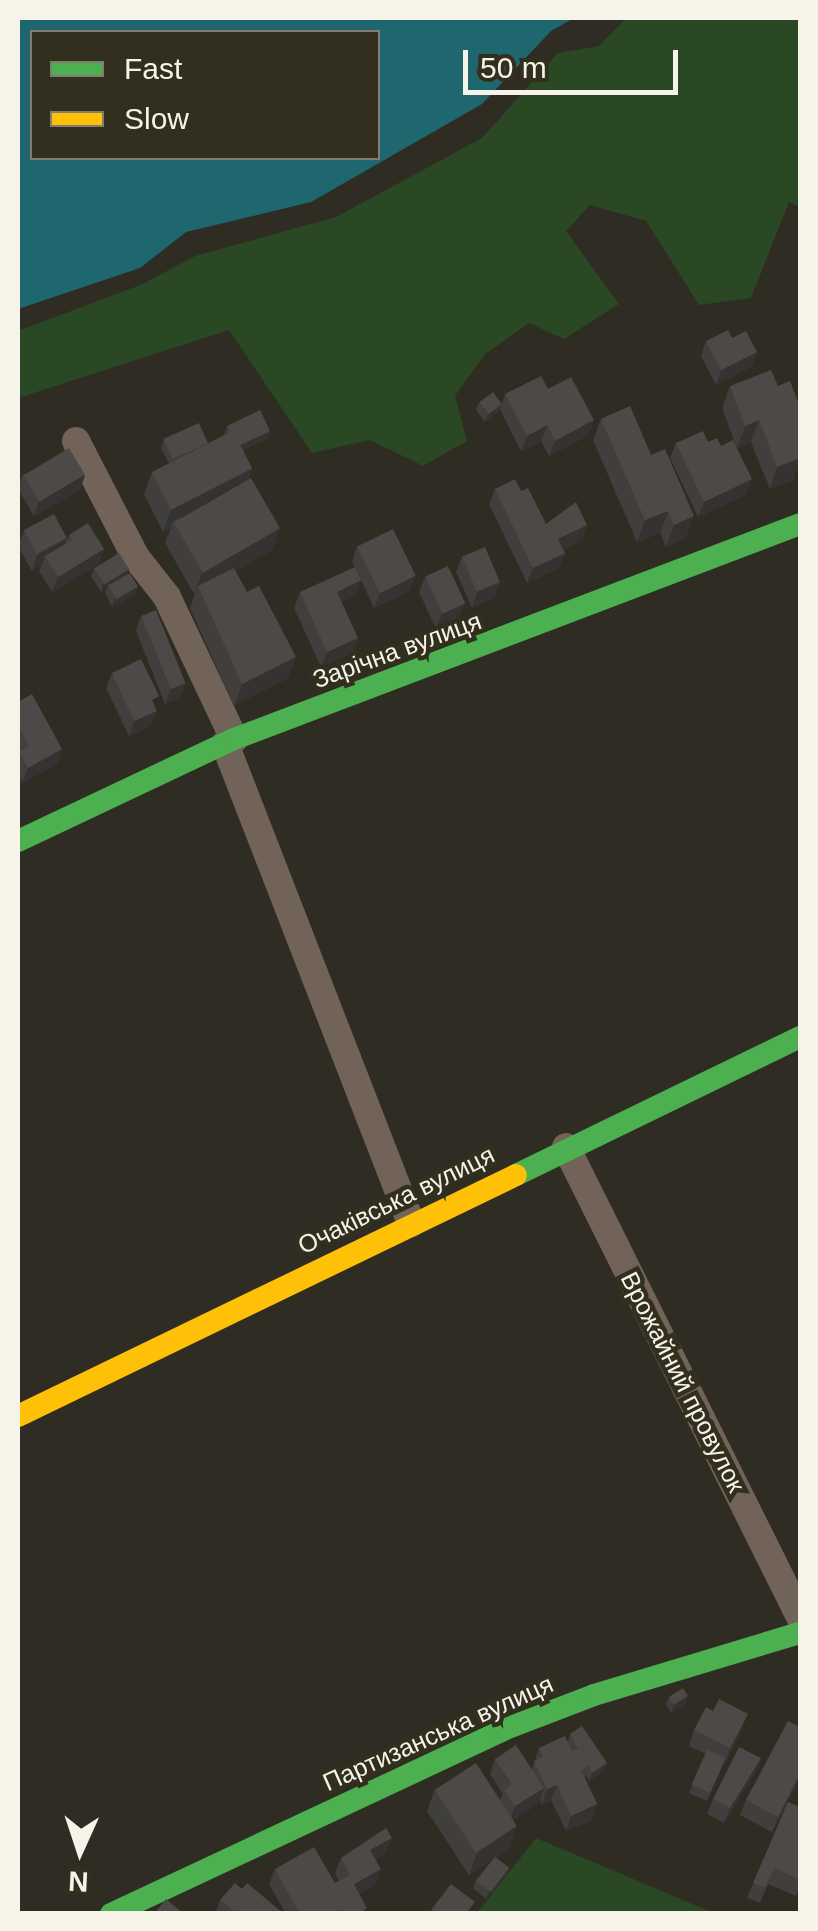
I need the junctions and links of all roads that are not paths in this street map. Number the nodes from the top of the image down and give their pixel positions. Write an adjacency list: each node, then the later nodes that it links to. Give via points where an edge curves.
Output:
1 (76, 440): 3 (street, via 136,556 167,597)
2 (800, 524): 3 (street, Зарічна вулиця)
3 (229, 741): 4 (street, Зарічна вулиця); 7 (street)
4 (18, 842)
5 (800, 1037): 6 (street, Очаківська вулиця)
6 (566, 1147): 7 (street, Очаківська вулиця); 9 (street, Врожайний провулок)
7 (412, 1223): 8 (street, Очаківська вулиця)
8 (18, 1416)
9 (800, 1617)
10 (800, 1634): 11 (street, Партизанська вулиця, via 594,1694 503,1730)
11 (110, 1914)

